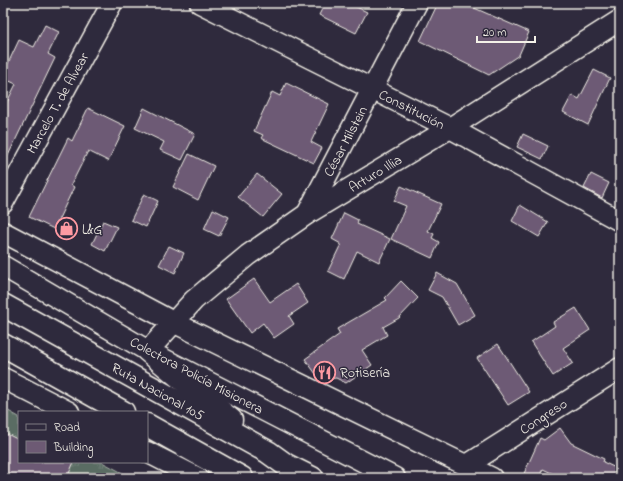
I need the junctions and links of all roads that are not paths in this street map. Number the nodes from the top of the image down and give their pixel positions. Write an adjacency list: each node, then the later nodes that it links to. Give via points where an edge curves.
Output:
1 (112, 3): 7 (street, Marcelo T. de Alvear)
2 (200, 3): 5 (street, Constitución)
3 (417, 3): 5 (street, César Milstein)
4 (620, 20): 6 (street, Arturo Illia)
5 (373, 89): 6 (street, Constitución); 8 (street, César Milstein)
6 (450, 128): 8 (street, Arturo Illia); 9 (street, Constitución)
7 (3, 204)
8 (306, 214): 13 (street, Arturo Illia, via 248,255 194,300)
9 (620, 221)
10 (3, 232): 13 (street)
11 (3, 266): 15 (street, Colectora Policía Misionera)
12 (3, 305): 21 (highway, Ruta Nacional 105)
13 (173, 322): 15 (street, Arturo Illia); 23 (street)
14 (3, 345): 19 (highway)
15 (148, 351): 21 (highway); 27 (street, Colectora Policía Misionera)
16 (620, 368): 23 (street, Congreso)
17 (3, 378): 18 (street)
18 (67, 411)
19 (122, 411)
20 (148, 426): 25 (highway)
21 (268, 452): 26 (highway, Ruta Nacional 105, via 286,465)
22 (148, 453): 24 (street)
23 (467, 465): 28 (street)
24 (198, 478)
25 (242, 478)
26 (312, 478)
27 (395, 478)
28 (492, 478)

